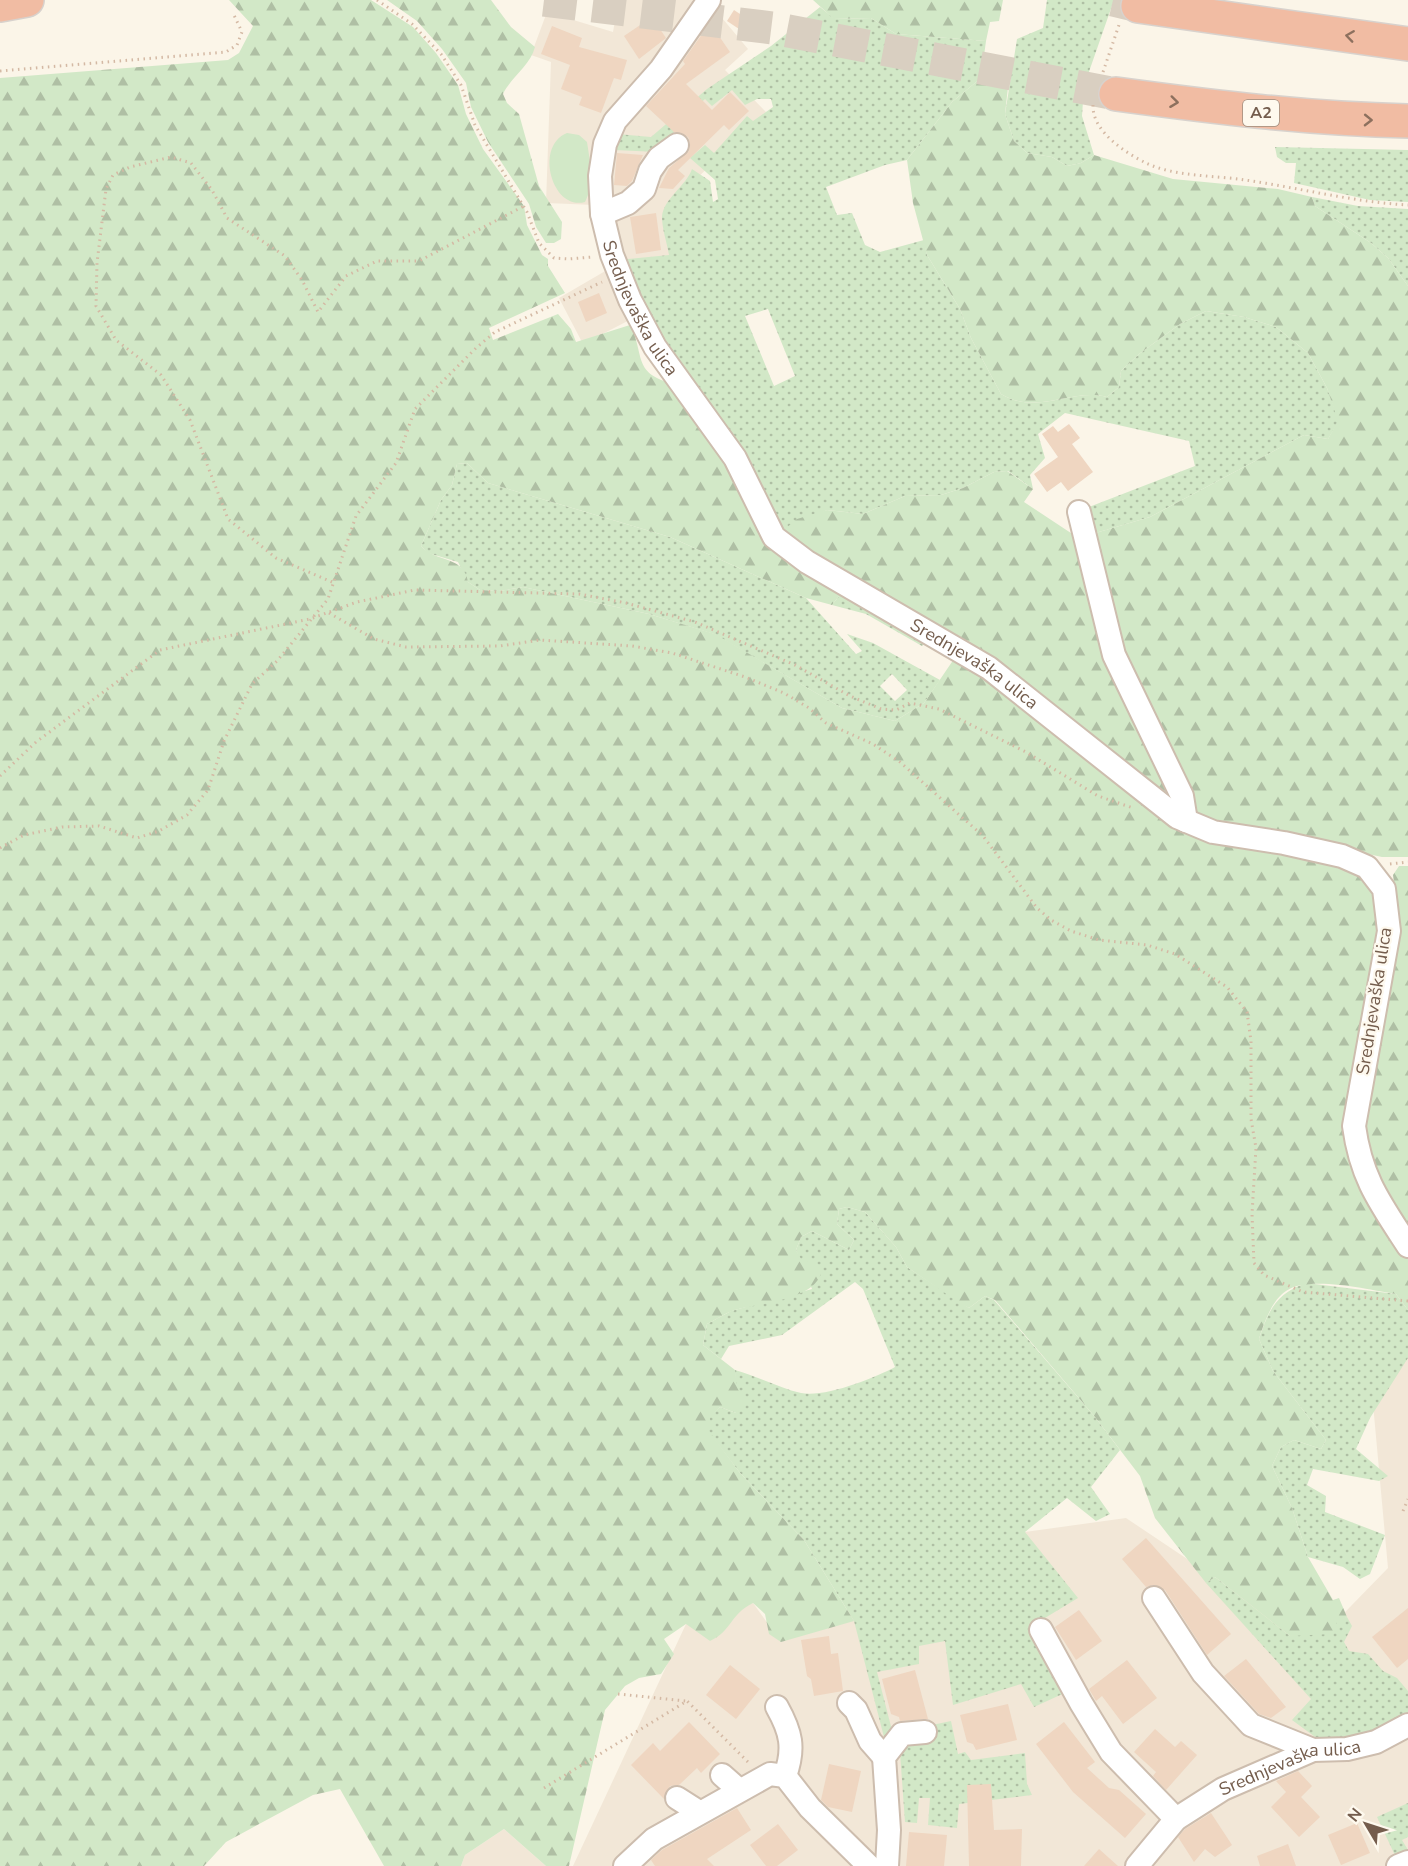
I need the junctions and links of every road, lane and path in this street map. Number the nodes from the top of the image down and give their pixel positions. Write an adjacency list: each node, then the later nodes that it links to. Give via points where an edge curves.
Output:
1 (27, 0): 4 (highway)
2 (377, 0): 13 (path, via 412,24 441,54 461,85 475,125)
3 (709, 0): 14 (street, Srednjevaška ulica, via 661,69 615,121 605,144 600,176)
4 (0, 5)
5 (233, 13): 8 (path, via 242,32 237,45 226,52)
6 (1129, 13): 7 (highway, one-way to 6); 9 (path)
7 (1408, 44)
8 (0, 71)
9 (1104, 91): 10 (highway, A2, one-way to 10, via 1253,112); 12 (path, via 1093,107 1098,126 1147,164 1365,203)
10 (1408, 121)
11 (677, 145): 14 (street, via 659,158 644,189 628,203)
12 (1408, 206)
13 (524, 207): 15 (path, via 539,243 554,258); 17 (path, via 418,261 376,261 346,276 318,312 285,256 227,218 191,163 171,157 130,167 114,175 106,189 96,306 116,340 161,375 190,420 228,519 276,558)
14 (602, 214): 15 (street, Srednjevaška ulica)
15 (616, 264): 17 (path, via 495,332 415,409 396,463 356,516); 21 (street, Srednjevaška ulica, via 655,347 735,458 774,537 807,562 989,668)
16 (1080, 512): 21 (street, via 1114,655 1182,796)
17 (332, 582): 19 (path, via 328,600)
18 (329, 613): 19 (path); 21 (path, via 357,602 415,590 579,594 626,603 724,634 881,709 896,710 910,704 939,709 1026,752 1098,796 1127,807); 24 (path, via 374,639 406,647 500,646 540,640 632,646 672,653 784,693 826,723 873,744 900,762 983,836 1037,908 1052,920 1099,940 1147,945 1175,954 1227,987 1247,1012 1251,1041 1251,1119 1256,1148 1254,1263 1264,1275 1303,1292)
19 (310, 619): 20 (path, via 160,650 36,742); 22 (path, via 277,661 252,684 224,741 208,790 187,815 137,838 99,826 62,827 24,835)
20 (0, 776)
21 (1178, 816): 23 (street, Srednjevaška ulica, via 1213,832 1342,856 1367,867 1384,889 1389,931 1354,1126 1370,1187)
22 (0, 848)
23 (1408, 1246)
24 (1408, 1301)
25 (1408, 1499): 26 (path)
26 (1403, 1511)
27 (1155, 1598): 35 (street, via 1203,1673 1251,1725)
28 (1041, 1630): 43 (street, via 1111,1752)
29 (618, 1694): 30 (path)
30 (687, 1701): 38 (path, via 750,1765); 39 (path)
31 (849, 1703): 36 (street, via 870,1741)
32 (777, 1707): 38 (street, via 790,1737 792,1757)
33 (1408, 1725): 35 (street, Srednjevaška ulica, via 1376,1742 1347,1749)
34 (925, 1732): 36 (street, via 902,1734)
35 (1313, 1750): 43 (street, Srednjevaška ulica, via 1224,1789)
36 (884, 1757): 48 (street)
37 (722, 1775): 40 (street)
38 (778, 1775): 40 (street); 46 (street)
39 (544, 1788)
40 (739, 1790): 42 (street)
41 (677, 1798): 42 (street)
42 (699, 1812): 47 (street)
43 (1176, 1819): 44 (street, Srednjevaška ulica)
44 (1150, 1861)
45 (1408, 1862): 49 (street)
46 (854, 1863)
47 (625, 1866)
48 (887, 1866)
49 (1398, 1866)

